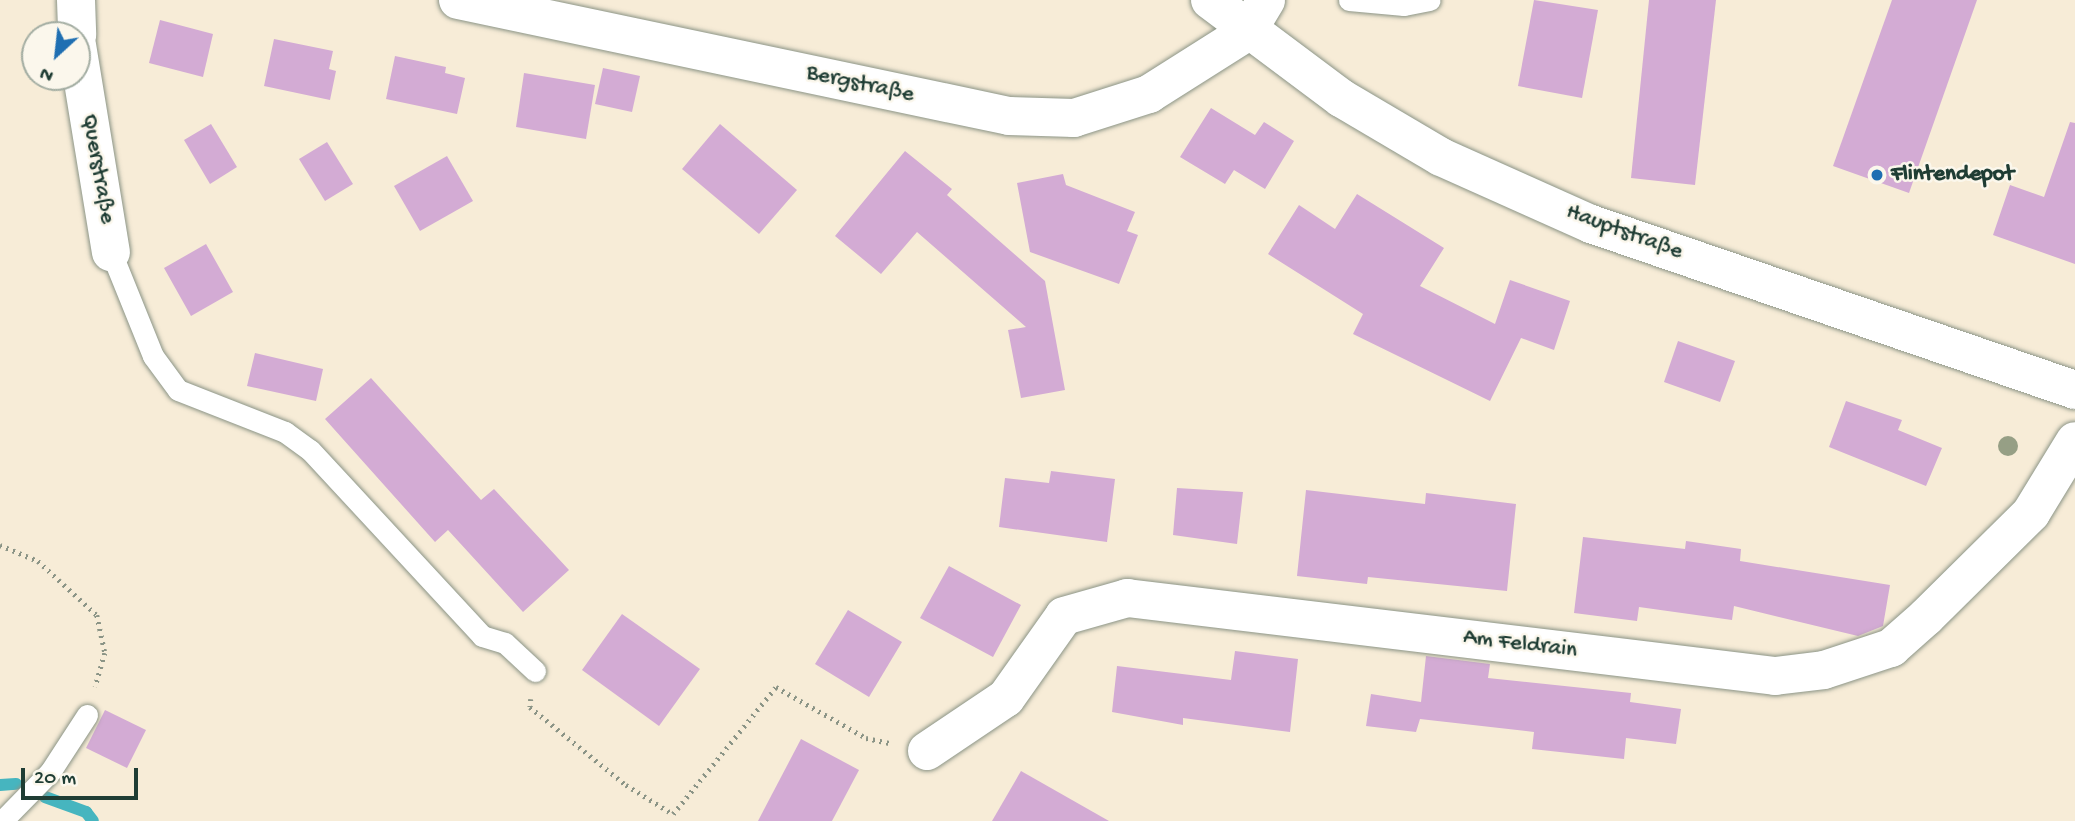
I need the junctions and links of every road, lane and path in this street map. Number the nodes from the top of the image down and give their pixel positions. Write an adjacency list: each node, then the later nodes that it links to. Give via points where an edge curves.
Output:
1 (76, 0): 7 (street)
2 (458, 0): 6 (street, Bergstraße, via 1009,116 1074,118 1149,94)
3 (1210, 0): 6 (street, Hauptstraße)
4 (1349, 0): 5 (lane, via 1404,5)
5 (1430, 0)
6 (1256, 16): 10 (street, Hauptstraße, via 1341,98 1441,157 1591,223)
7 (77, 21)
8 (85, 91): 9 (street, Querstraße)
9 (111, 252): 13 (lane, via 153,356 178,390 285,432 310,450 482,636 505,643)
10 (2075, 390)
11 (2075, 441): 15 (street, Am Feldrain, via 2031,513 1926,617 1891,648 1824,670 1774,676 1127,598 1064,616 1006,698)
12 (0, 545): 14 (path, via 38,561 97,615 105,653)
13 (535, 671): 15 (path, via 530,707 626,785 673,814 776,687 866,738)
14 (88, 715): 16 (lane, via 50,772)
15 (928, 751)
16 (2, 821)

